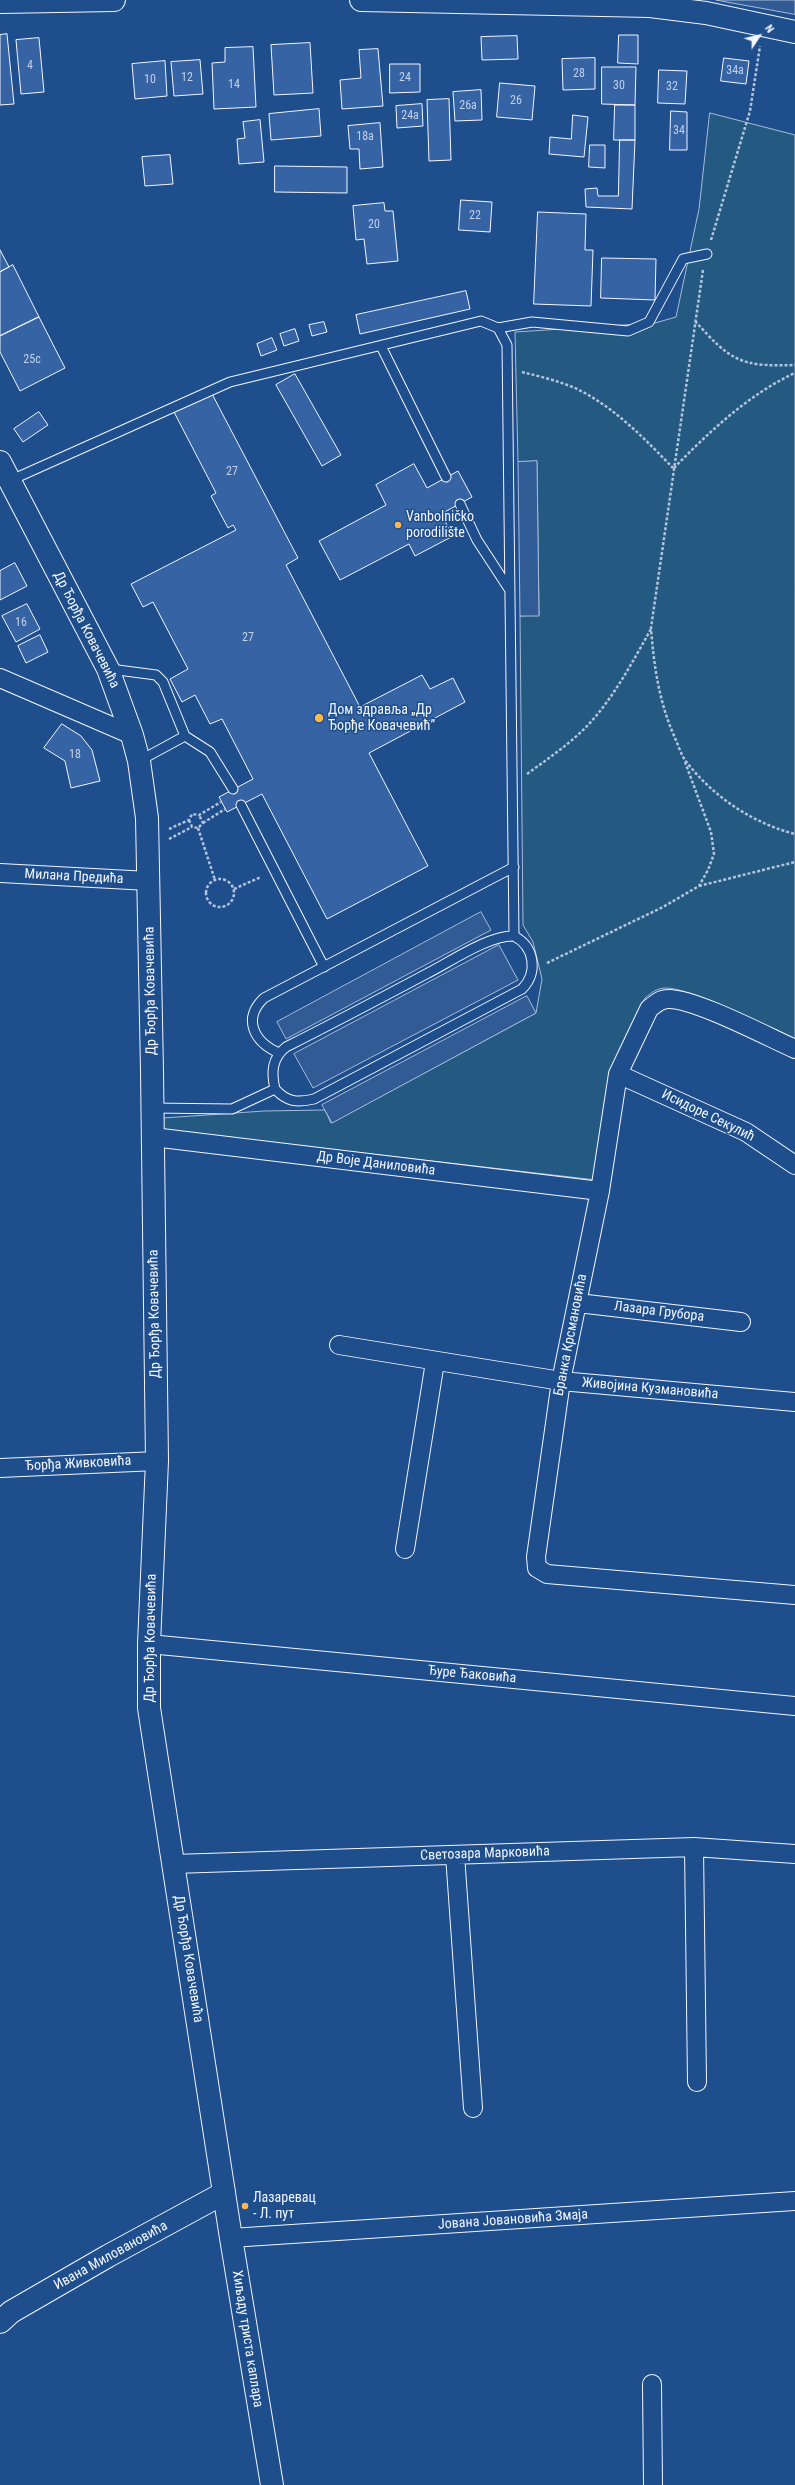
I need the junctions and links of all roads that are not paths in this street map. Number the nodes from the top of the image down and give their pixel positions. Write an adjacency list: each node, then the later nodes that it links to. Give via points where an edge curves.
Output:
1 (82, 0): 2 (main road); 4 (main road)
2 (114, 0)
3 (362, 0): 5 (main road, via 650,6 720,16)
4 (0, 2)
5 (795, 32)
6 (707, 254): 7 (lane, via 683,259 649,322 628,331 532,322)
7 (498, 328): 8 (lane, via 481,321); 12 (lane, via 507,345)
8 (381, 346): 9 (lane, via 230,382); 10 (lane)
9 (4, 472): 13 (main road, Др Ђорђа Ковачевића)
10 (446, 477)
11 (460, 504): 12 (lane, via 477,540)
12 (510, 590): 20 (lane)
13 (108, 669): 15 (main road, Др Ђорђа Ковачевића); 16 (lane, via 156,675 163,682)
14 (0, 678): 15 (street)
15 (132, 735): 17 (main road, Др Ђорђа Ковачевића)
16 (185, 736): 17 (lane); 18 (lane, via 210,752)
17 (138, 761): 22 (main road, Др Ђорђа Ковачевића, via 147,818)
18 (233, 789)
19 (241, 805): 24 (lane)
20 (514, 867): 23 (lane); 24 (lane)
21 (0, 873): 22 (street, Милана Предића)
22 (149, 881): 29 (main road, Др Ђорђа Ковачевића)
23 (514, 936): 26 (lane, via 501,937 464,954); 28 (lane, via 521,940 529,951 532,970 528,983 522,990 325,1095 293,1102 284,1098)
24 (324, 967): 26 (lane, via 264,998 256,1006 253,1018 258,1040 267,1048)
25 (795, 1049): 27 (street, Бранка Крсмановића, via 687,1002 667,999 657,1002 649,1009)
26 (279, 1053): 28 (lane, via 272,1075)
27 (618, 1074): 31 (street, Исидоре Секулић, via 746,1132); 32 (street, Бранка Крсмановића)
28 (275, 1089): 29 (lane, via 232,1109)
29 (153, 1108): 30 (main road, Др Ђорђа Ковачевића)
30 (152, 1137): 32 (street, Др Воје Даниловића); 39 (main road, Др Ђорђа Ковачевића)
31 (795, 1165)
32 (600, 1191): 33 (street, Бранка Крсмановића)
33 (578, 1302): 34 (street, Лазара Грубора); 37 (street, Бранка Крсмановића)
34 (741, 1322)
35 (339, 1345): 36 (street, Живојина Кузмановића)
36 (435, 1362): 37 (street, Живојина Кузмановића); 41 (street)
37 (561, 1381): 38 (street, Живојина Кузмановића); 42 (street, Бранка Крсмановића, via 536,1557 537,1568 547,1574)
38 (795, 1402)
39 (157, 1460): 40 (street, Ђорђа Живковића); 43 (main road, Др Ђорђа Ковачевића)
40 (0, 1468)
41 (405, 1549)
42 (795, 1594)
43 (148, 1644): 44 (street, Ђуре Ђаковића); 48 (main road, Др Ђорђа Ковачевића, via 149,1708)
44 (795, 1706)
45 (694, 1847): 46 (street, Светозара Марковића); 47 (street, Светозара Марковића); 49 (street)
46 (795, 1854)
47 (455, 1855): 48 (street, Светозара Марковића); 50 (street)
48 (174, 1864): 51 (main road, Др Ђорђа Ковачевића)
49 (697, 2082)
50 (473, 2108)
51 (224, 2193): 53 (main road, Хиљаду триста каплара); 54 (main road, Ивана Миловановића, via 108,2256 11,2312)
52 (795, 2201): 53 (street, Јована Јовановића Змаја)
53 (231, 2238): 56 (main road, Хиљаду триста каплара)
54 (0, 2322)
55 (652, 2384): 57 (street)
56 (272, 2485)
57 (653, 2485)

